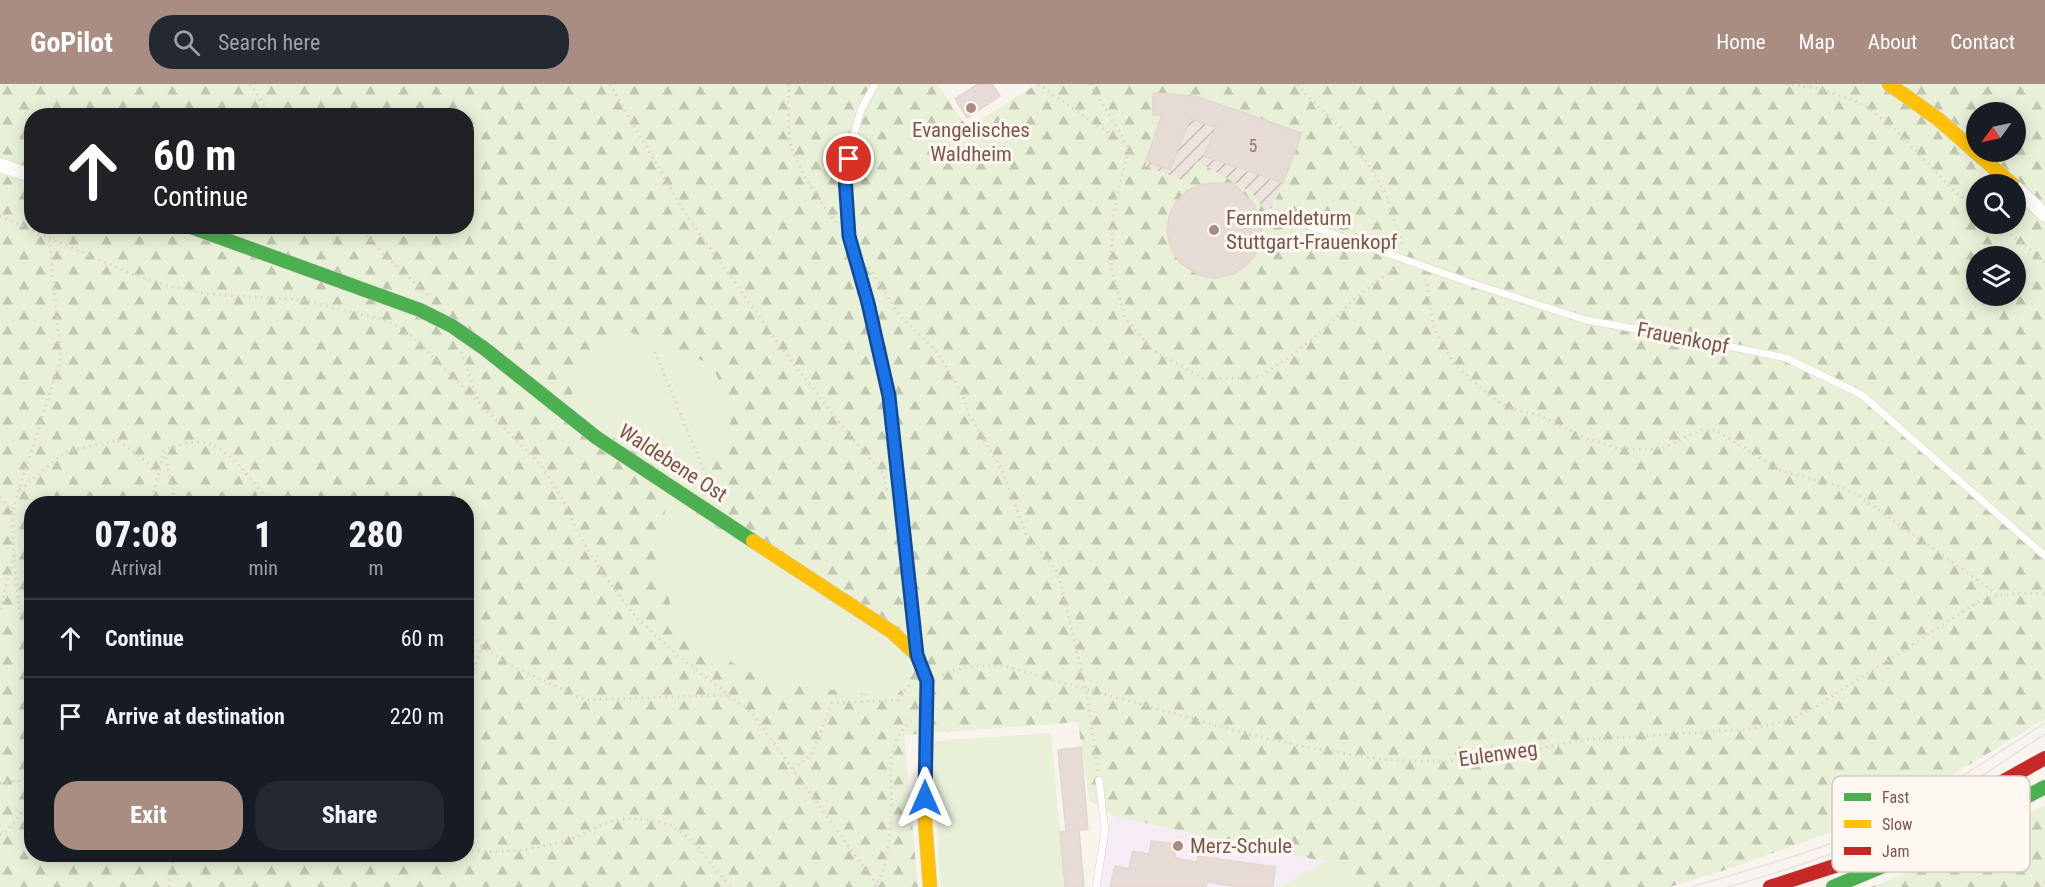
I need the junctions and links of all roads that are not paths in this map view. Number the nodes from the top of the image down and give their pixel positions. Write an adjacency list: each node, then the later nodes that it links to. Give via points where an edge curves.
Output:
1 (874, 84): 11 (lane, via 861,110 845,177 849,236 889,396)
2 (1889, 84): 5 (street, via 1919,103)
3 (0, 165): 4 (street)
4 (24, 173)
5 (2001, 174)
6 (2026, 197): 8 (street)
7 (1270, 212): 10 (lane, Frauenkopf, via 1586,320 1786,358 1862,395)
8 (2045, 215)
9 (210, 234): 11 (street, Waldebene Ost, via 420,310 452,326 597,438 892,632)
10 (2045, 556)
11 (917, 655): 19 (street, Waldebene Ost, via 927,681 925,821)
12 (2045, 758): 13 (street)
13 (2012, 776)
14 (1099, 780): 20 (lane, via 1105,831)
15 (2045, 787): 16 (street)
16 (2030, 795)
17 (1832, 867): 21 (street)
18 (1870, 872): 22 (street)
19 (930, 887)
20 (1096, 887)
21 (1770, 887)
22 (1833, 887)

